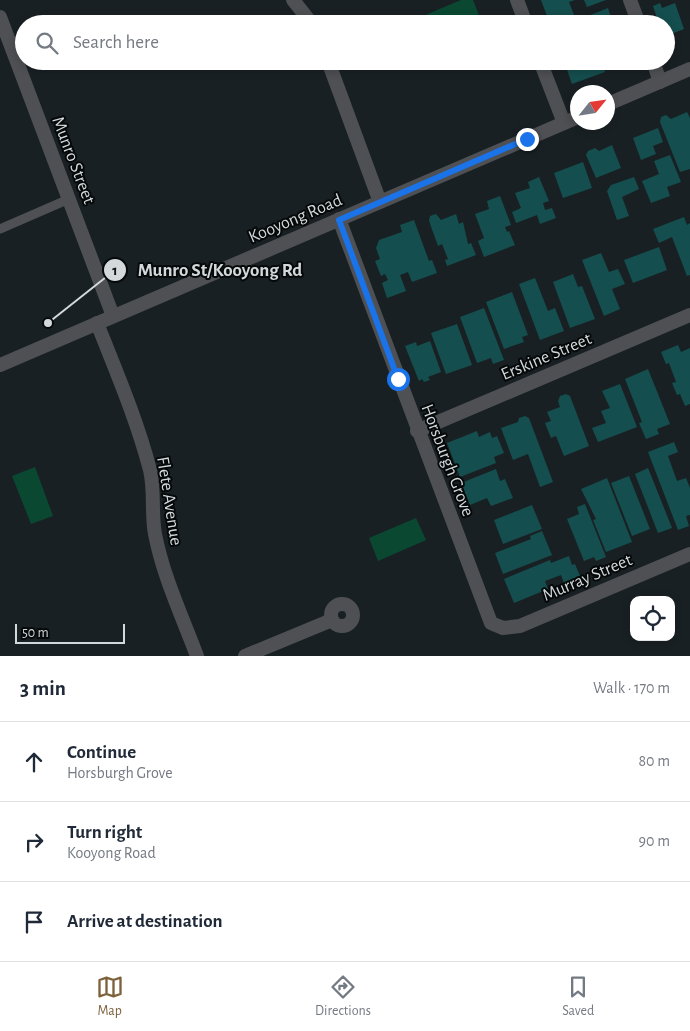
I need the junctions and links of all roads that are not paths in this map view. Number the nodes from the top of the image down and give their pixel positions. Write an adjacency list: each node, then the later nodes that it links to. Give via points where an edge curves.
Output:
1 (293, 0): 4 (street)
2 (517, 0): 5 (street)
3 (630, 0): 6 (street)
4 (305, 15)
5 (523, 15)
6 (636, 15)
7 (0, 17): 8 (street, Munro Street)
8 (15, 57)
9 (690, 69): 14 (street)
10 (20, 70): 18 (street, Munro Street)
11 (331, 70): 19 (street)
12 (543, 70): 17 (street)
13 (655, 70): 14 (street)
14 (660, 82): 15 (street)
15 (615, 101)
16 (570, 120): 17 (street, Kooyong Road)
17 (564, 123): 19 (street, Kooyong Road)
18 (69, 199): 21 (lane); 23 (street, Munro Street)
19 (380, 202): 20 (street, Kooyong Road)
20 (339, 220): 23 (street, Kooyong Road); 26 (street, Horsburgh Grove)
21 (0, 229)
22 (690, 315): 26 (street, Erskine Street)
23 (113, 316): 24 (street, Kooyong Road)
24 (97, 323): 25 (street, Kooyong Road); 30 (street, Flete Avenue, via 150,470 154,531 159,554)
25 (0, 365)
26 (417, 431): 29 (street, Horsburgh Grove, via 487,617)
27 (690, 554): 29 (street, Murray Street, via 520,626)
28 (332, 620): 31 (street)
29 (497, 626)
30 (197, 656)
31 (245, 656)

